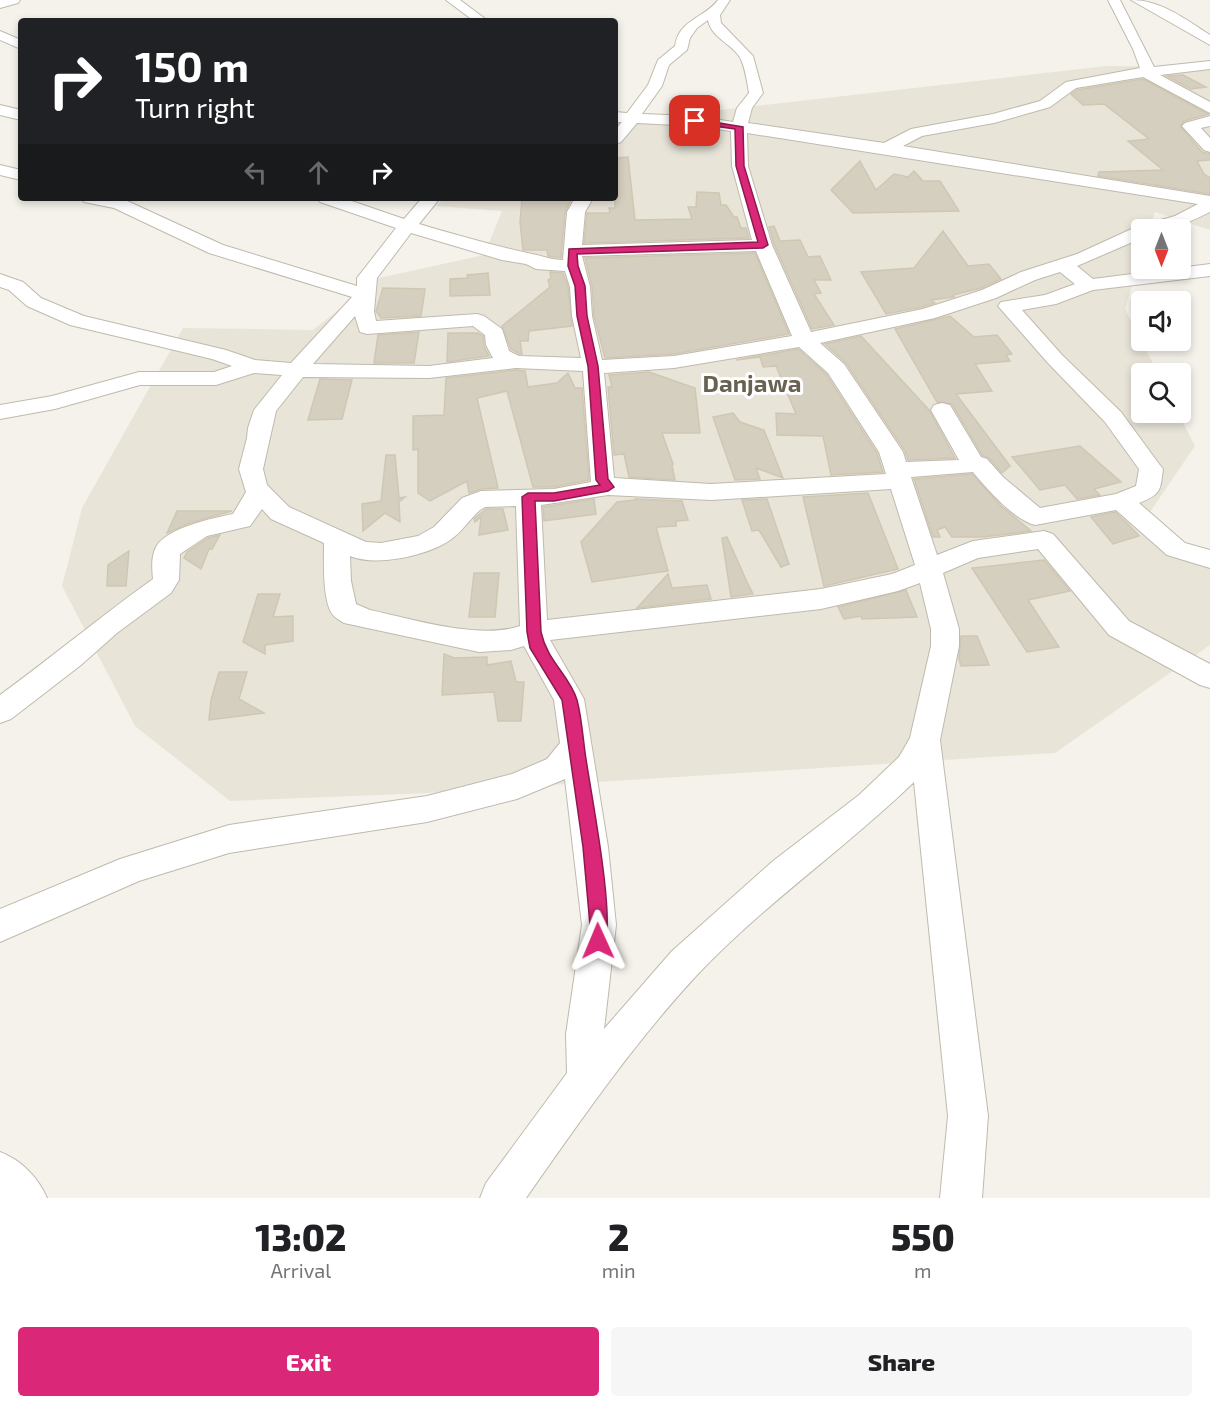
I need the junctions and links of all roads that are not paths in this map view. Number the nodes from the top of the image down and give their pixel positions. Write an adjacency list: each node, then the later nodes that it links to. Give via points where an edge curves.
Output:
1 (14, 0): 5 (street)
2 (452, 0): 7 (street)
3 (1114, 0): 13 (street, via 1145,58)
4 (1137, 0): 10 (street, via 1170,15)
5 (0, 4)
6 (720, 6): 18 (street, via 692,25 682,47 663,63 655,86); 20 (street, via 714,23 744,53 755,84 756,93 745,108)
7 (478, 18)
8 (18, 29): 9 (street)
9 (2, 30): 11 (street)
10 (1210, 42)
11 (18, 43)
12 (1210, 65): 13 (street)
13 (1149, 74): 14 (street); 21 (street, via 1120,75 1071,85 1044,104 1029,109)
14 (1210, 108)
15 (0, 110): 16 (street)
16 (18, 114)
17 (618, 117): 18 (street)
18 (632, 118): 20 (street); 22 (street)
19 (1210, 121): 24 (street, via 1190,126)
20 (739, 127): 23 (street); 36 (street, via 740,166)
21 (917, 132): 23 (street); 25 (street)
22 (618, 135)
23 (815, 137): 25 (street)
24 (1210, 147)
25 (886, 149): 32 (street)
26 (0, 170): 27 (street)
27 (18, 174)
28 (104, 201): 42 (street, via 216,249)
29 (335, 201): 34 (street)
30 (429, 201): 34 (street)
31 (582, 201): 37 (street, via 576,212)
32 (1210, 203): 33 (street)
33 (1183, 219)
34 (407, 226): 37 (street, via 543,265); 42 (street, via 367,278)
35 (1131, 236): 38 (street)
36 (763, 245): 37 (street); 44 (street)
37 (573, 258): 48 (street)
38 (1063, 265): 41 (street); 44 (street, via 928,314)
39 (1210, 270): 41 (street)
40 (0, 280): 47 (street, via 16,286 34,302 77,321)
41 (1089, 285): 57 (street, via 1049,300 1008,306 1113,417 1150,470 1148,490)
42 (366, 295): 43 (street); 45 (street)
43 (367, 328): 45 (street); 46 (street, via 477,320 495,333 501,355)
44 (804, 340): 48 (street, via 674,362); 53 (street, via 836,369 891,452)
45 (317, 345): 49 (street)
46 (516, 362): 48 (street); 49 (street, via 429,372)
47 (252, 366): 49 (street); 51 (street, via 216,379 139,378 55,402)
48 (593, 366): 54 (street, via 602,480)
49 (296, 370): 55 (street, via 265,410 259,428 251,469)
50 (942, 410): 52 (street)
51 (0, 412)
52 (973, 463): 53 (street); 58 (street, via 979,464)
53 (898, 476): 54 (street, via 711,492); 61 (street)
54 (608, 487): 56 (street, via 554,497)
55 (259, 491): 59 (street, via 280,513); 64 (street, via 241,520 199,530 168,549 162,586)
56 (528, 497): 59 (street, via 481,499 443,533 402,549 362,551); 62 (street)
57 (1121, 501): 58 (street); 60 (street, via 1176,549)
58 (1040, 529): 61 (street); 63 (street, via 1119,628)
59 (337, 539): 62 (street, via 343,609 354,616 480,642 511,640)
60 (1210, 559)
61 (929, 569): 62 (street, via 898,582 821,598); 65 (street, via 945,630 945,646)
62 (534, 632): 66 (street, via 537,648 569,699)
63 (1210, 677)
64 (0, 711)
65 (925, 740): 68 (street, via 910,766 870,804 785,871 685,963); 72 (street, via 968,1116)
66 (576, 745): 67 (street, via 558,768 518,786 427,809 230,839 132,869); 68 (street, via 599,925 585,1034)
67 (0, 926)
68 (586, 1079): 71 (street)
69 (0, 1172): 70 (street)
70 (26, 1198)
71 (501, 1198)
72 (961, 1198)

